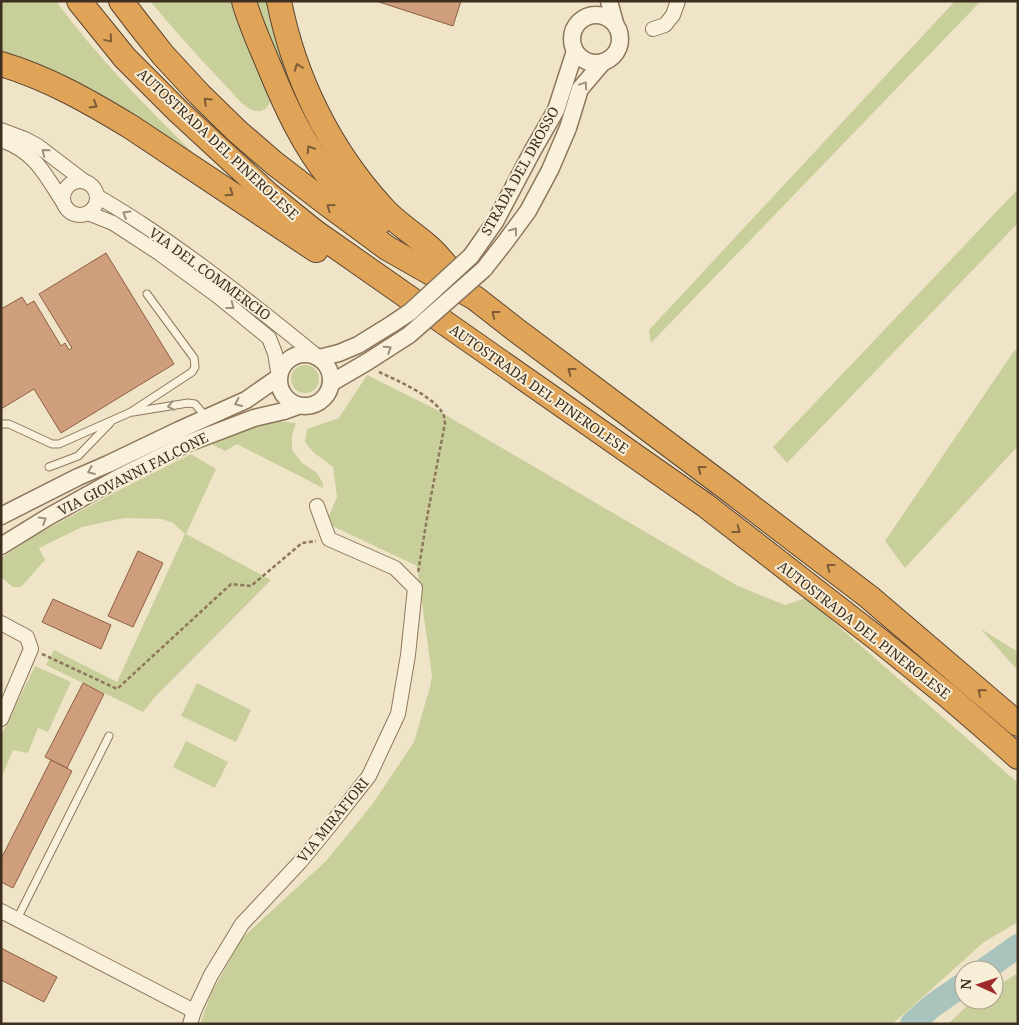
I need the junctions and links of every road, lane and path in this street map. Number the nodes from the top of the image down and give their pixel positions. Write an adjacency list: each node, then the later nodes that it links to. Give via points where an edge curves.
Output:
1 (78, 1): 26 (highway, AUTOSTRADA DEL PINEROLESE, one-way to 26, via 125,58 269,195 316,232)
2 (122, 1): 22 (highway, AUTOSTRADA DEL PINEROLESE, one-way to 2, via 387,248 274,163 199,94)
3 (244, 1): 22 (highway, one-way to 3, via 376,222 330,178 306,144 257,39)
4 (279, 1): 22 (highway, one-way to 4, via 430,248 382,208 348,164 316,112 294,57)
5 (610, 1): 8 (street)
6 (678, 1): 9 (street, via 674,15 665,25)
7 (585, 9): 8 (street, via 591,15 604,16); 10 (street, via 572,36)
8 (615, 23): 11 (street, via 620,43 618,50)
9 (653, 29)
10 (575, 51): 11 (street, via 584,60); 23 (street, STRADA DEL DROSSO, bridge, via 556,110 496,222 470,256 410,312 358,345)
11 (603, 62): 24 (street, STRADA DEL DROSSO, one-way to 11, bridge, via 409,335 484,268 506,241 528,211 550,170 580,89)
12 (1, 64): 14 (highway)
13 (1, 73): 14 (highway)
14 (69, 91): 26 (highway, one-way to 26, via 131,126 306,244)
15 (1, 130): 17 (street, one-way to 15, via 38,146)
16 (1, 140): 19 (street, via 30,155)
17 (84, 181): 18 (street, via 94,188); 19 (street, via 67,186)
18 (97, 196): 20 (street, via 94,208); 23 (street, VIA DEL COMMERCIO, one-way to 18, via 228,285)
19 (63, 202): 20 (street, via 72,214)
20 (88, 213): 25 (street, VIA DEL COMMERCIO, one-way to 25, via 113,223 159,253 269,338)
21 (148, 294): 29 (lane, via 194,358 195,367)
22 (475, 298): 42 (highway, AUTOSTRADA DEL PINEROLESE, one-way to 22, via 869,597)
23 (319, 358): 25 (street, VIA GIOVANNI FALCONE, via 303,354 295,356 288,360); 27 (street, via 329,369)
24 (367, 362): 27 (street, STRADA DEL DROSSO); 38 (path, via 371,368 426,397 444,414)
25 (279, 377): 28 (street, via 283,395); 30 (street, VIA GIOVANNI FALCONE, one-way to 30, via 246,400)
26 (522, 377): 44 (highway, AUTOSTRADA DEL PINEROLESE, one-way to 44, via 705,505 879,640)
27 (331, 384): 28 (street, VIA GIOVANNI FALCONE, via 322,401)
28 (298, 406): 37 (street, VIA GIOVANNI FALCONE, one-way to 28, via 118,478 186,444 254,418)
29 (131, 412): 30 (lane, one-way to 29, via 195,404); 31 (lane)
30 (206, 417): 35 (street, VIA GIOVANNI FALCONE, one-way to 35)
31 (114, 420): 32 (lane, via 59,444 52,444 9,424); 33 (lane, via 78,456)
32 (1, 424)
33 (49, 467)
34 (317, 506): 36 (street)
35 (1, 516)
36 (329, 539): 38 (street, via 395,568); 40 (path, via 302,543 251,586 231,584 117,689)
37 (1, 546)
38 (415, 588): 47 (street, VIA MIRAFIORI, via 398,714 369,776 300,862 242,924 211,974)
39 (1, 623): 40 (street, via 28,636)
40 (31, 649): 41 (street)
41 (1, 719)
42 (1018, 724)
43 (109, 736): 46 (lane)
44 (1018, 758)
45 (1, 911): 46 (street, VIA MIRAFIORI)
46 (17, 919): 47 (street, VIA MIRAFIORI)
47 (192, 1017)

